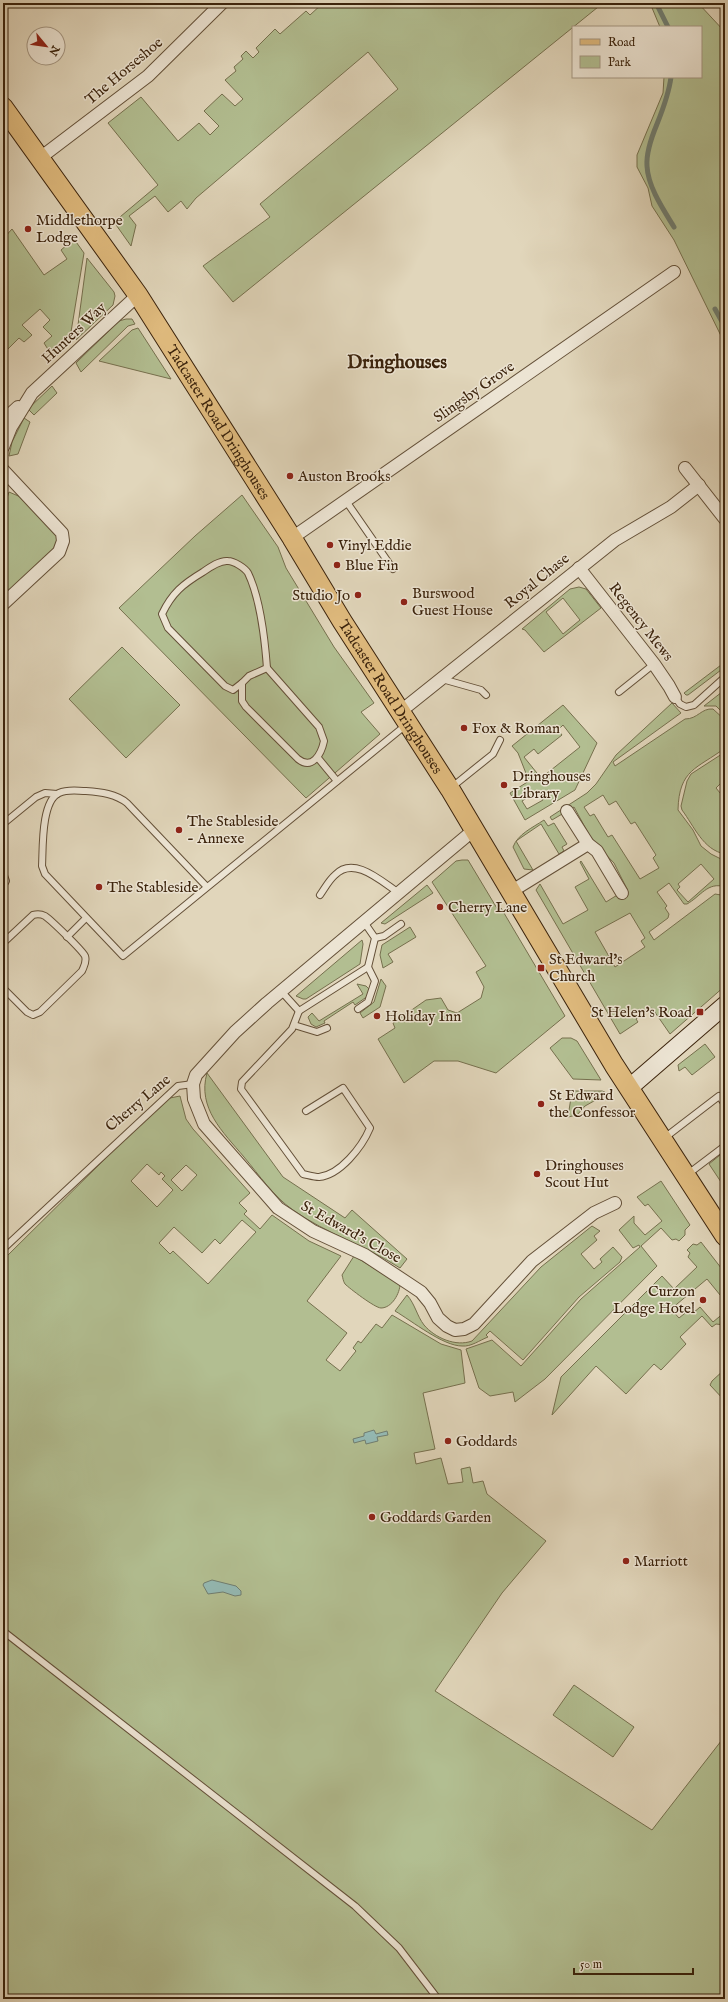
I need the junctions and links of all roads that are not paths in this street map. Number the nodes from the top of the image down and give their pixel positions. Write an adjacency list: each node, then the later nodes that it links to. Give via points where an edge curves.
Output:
1 (222, 3): 3 (street, The Horseshoe, via 148,76)
2 (3, 107): 3 (main road, Tadcaster Road Dringhouses)
3 (40, 158): 5 (main road, Tadcaster Road Dringhouses)
4 (674, 272): 12 (street, Slingsby Grove)
5 (138, 295): 6 (street, Hunters Way); 14 (main road, Tadcaster Road Dringhouses)
6 (32, 393): 7 (street, Hunters Way); 8 (street, Hunters Way, via 11,427)
7 (3, 421)
8 (3, 447)
9 (685, 468): 11 (street)
10 (3, 470): 17 (street, via 62,533 63,541 59,552)
11 (699, 485): 13 (street); 15 (street, Royal Chase, via 671,507 620,537)
12 (346, 501): 14 (street, Slingsby Grove); 16 (lane)
13 (725, 518)
14 (292, 538): 26 (main road, Tadcaster Road Dringhouses, via 342,621)
15 (579, 568): 18 (street, Regency Mews); 21 (street, Royal Chase)
16 (393, 569)
17 (3, 604)
18 (654, 664): 23 (lane); 25 (street, Regency Mews)
19 (268, 668): 22 (lane, via 249,676); 22 (lane, via 253,585 247,571 227,560 214,565 182,586 169,599 162,614 168,628 225,686 233,690); 28 (lane, via 319,727 324,742)
20 (725, 677): 25 (lane, via 694,705 686,707)
21 (442, 679): 24 (lane, via 481,690); 26 (street, Royal Chase)
22 (242, 683): 28 (lane, via 242,701 251,712 302,762 312,762)
23 (619, 692)
24 (486, 695)
25 (675, 697)
26 (405, 716): 29 (lane); 30 (main road, Tadcaster Road Dringhouses)
27 (500, 740): 30 (lane, via 493,754)
28 (318, 758): 29 (lane)
29 (337, 781): 38 (lane)
30 (450, 789): 34 (main road, Tadcaster Road Dringhouses)
31 (57, 794): 33 (lane, via 45,793 36,797); 38 (lane, via 69,790 120,797); 43 (lane, via 50,802 46,813 42,866 45,874)
32 (567, 811): 35 (street)
33 (3, 824)
34 (475, 829): 39 (main road, Tadcaster Road Dringhouses); 40 (street, Cherry Lane)
35 (588, 844): 39 (street); 41 (street, via 597,851)
36 (3, 873): 37 (lane, via 6,881)
37 (3, 886)
38 (207, 887): 43 (lane, via 123,956)
39 (512, 891): 58 (main road, Tadcaster Road Dringhouses)
40 (399, 893): 42 (lane, via 370,873 355,867 345,868 336,874); 44 (street, Cherry Lane)
41 (622, 893)
42 (320, 895)
43 (86, 918): 46 (lane)
44 (364, 922): 47 (lane); 51 (street, Cherry Lane)
45 (401, 924): 47 (lane, via 384,936)
46 (67, 937): 48 (lane, via 44,916 38,914 33,915); 50 (lane, via 85,956 86,962 82,971 40,1012 33,1015 27,1012)
47 (375, 938): 49 (lane)
48 (3, 943)
49 (368, 967): 53 (lane, via 375,981 368,1002); 54 (lane)
50 (3, 988)
51 (282, 991): 54 (lane); 57 (street, Cherry Lane, via 236,1032 196,1075)
52 (725, 1006): 58 (street)
53 (358, 1009)
54 (299, 1011): 55 (lane)
55 (294, 1025): 56 (lane, via 317,1032); 60 (lane, via 242,1082 241,1089 303,1174 318,1177 330,1173 351,1158 370,1128 343,1088)
56 (327, 1028)
57 (193, 1084): 64 (street, St Edward's Close, via 194,1099 204,1124 278,1208 313,1231 365,1255 421,1292 438,1318 455,1330 464,1330 474,1324 532,1261 594,1213); 66 (lane, Cherry Lane, via 178,1086)
58 (629, 1088): 61 (main road, Tadcaster Road Dringhouses)
59 (725, 1104): 61 (lane, via 719,1096)
60 (306, 1111)
61 (662, 1140): 63 (main road, Tadcaster Road Dringhouses)
62 (725, 1146): 63 (lane)
63 (685, 1176): 65 (main road, Tadcaster Road Dringhouses)
64 (615, 1204)
65 (722, 1226)
66 (3, 1249)
67 (3, 1631): 68 (lane, via 355,1906 399,1948)
68 (438, 1999)

